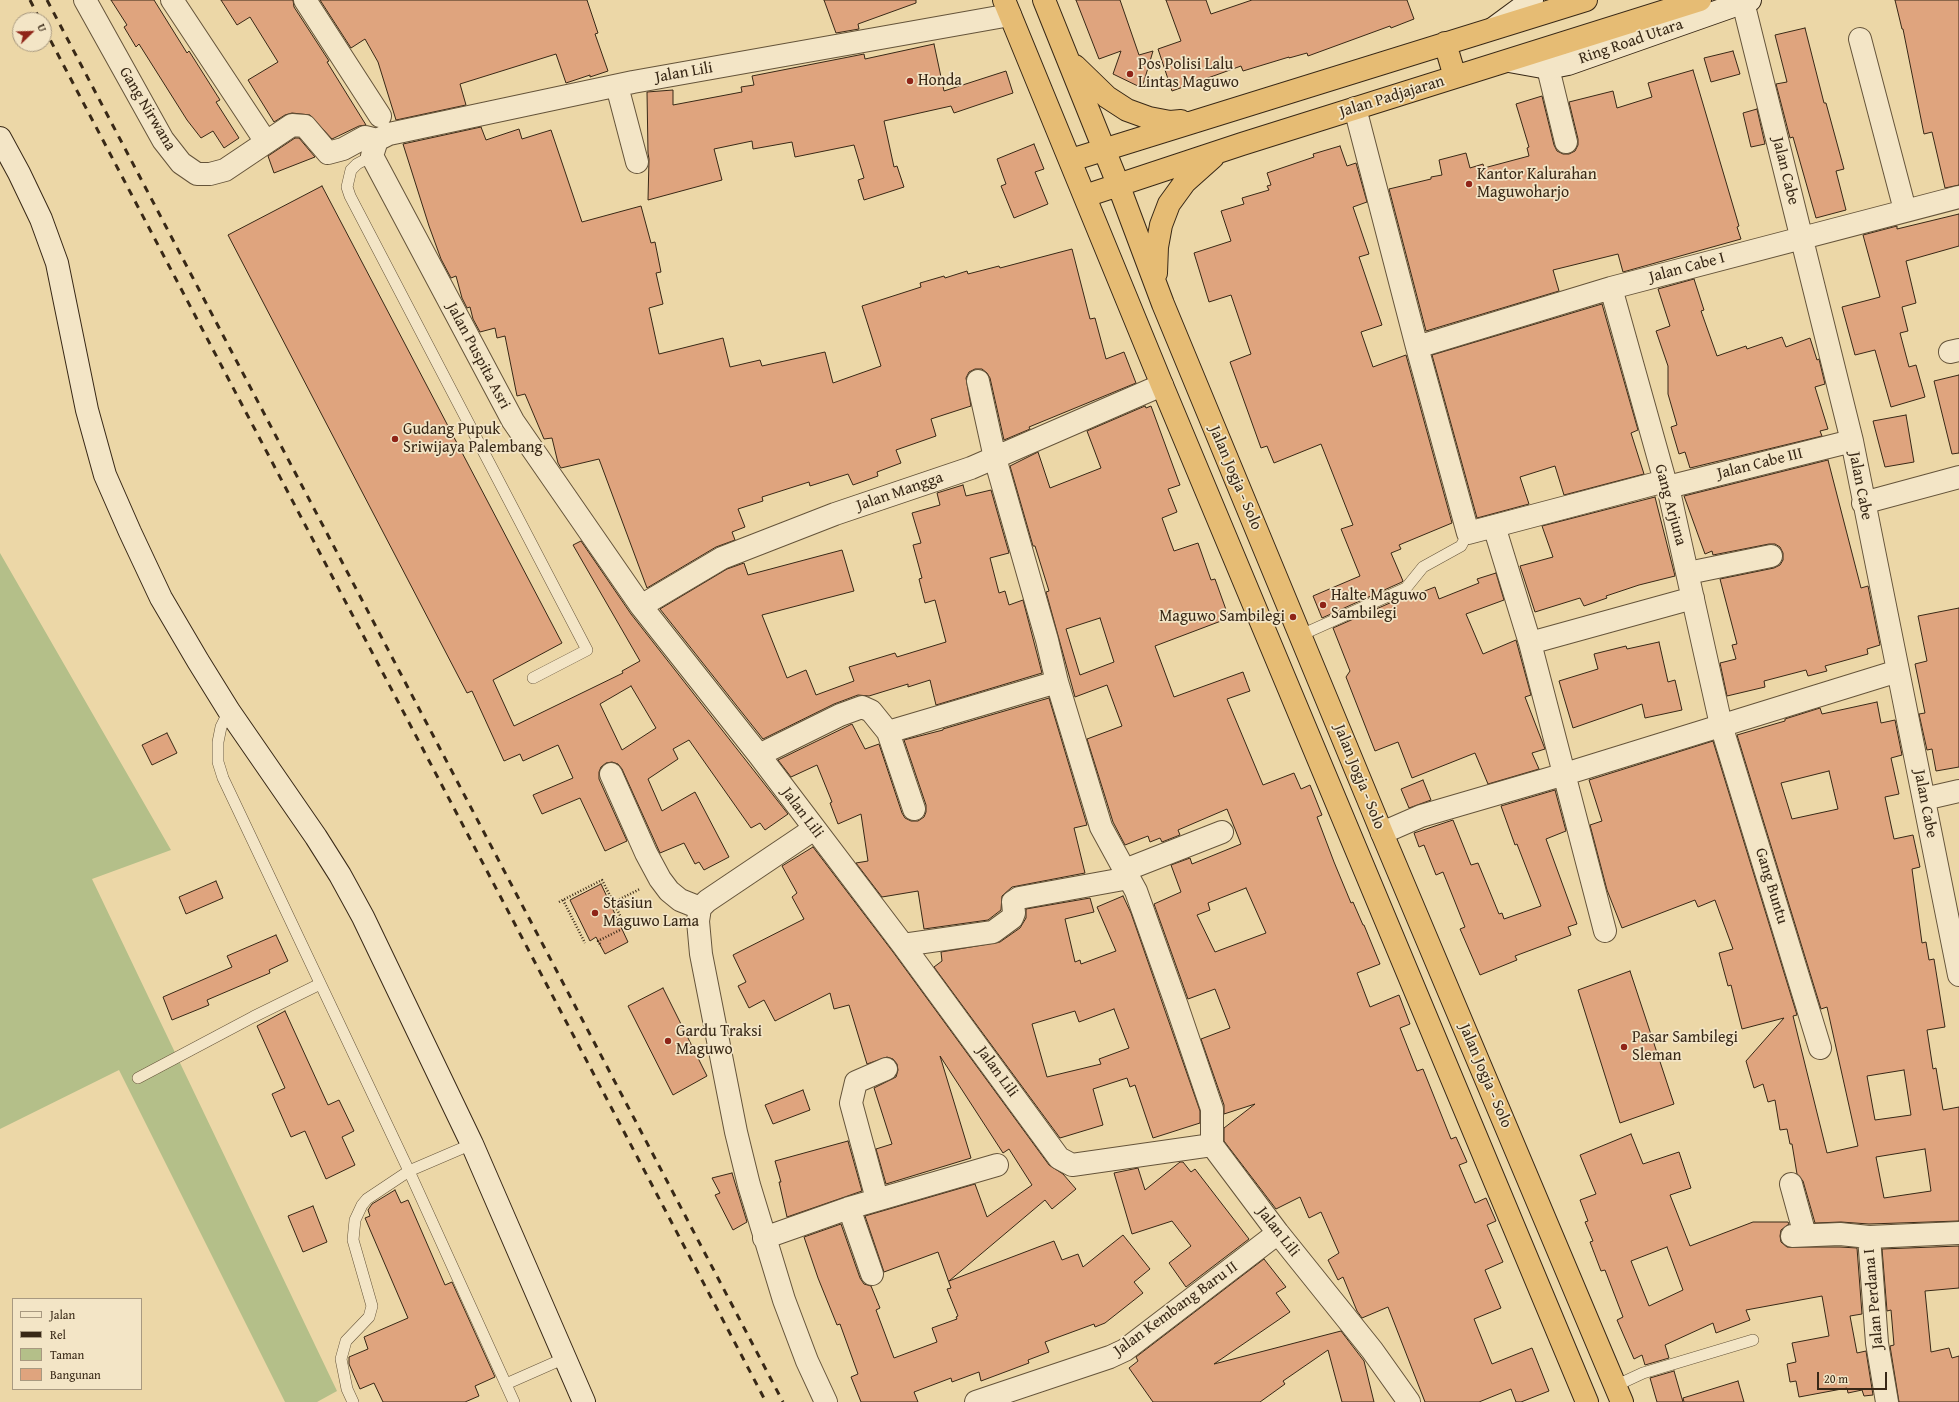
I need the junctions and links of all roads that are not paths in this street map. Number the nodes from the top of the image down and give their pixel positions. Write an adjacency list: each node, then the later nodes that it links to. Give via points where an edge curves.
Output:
1 (85, 0): 22 (street, Gang Nirwana, via 163,140 181,163 197,174 210,174 225,170)
2 (172, 0): 22 (street)
3 (305, 0): 19 (street)
4 (1044, 0): 13 (highway, Jalan Jogja - Solo)
5 (1532, 0): 10 (street)
6 (1586, 0): 10 (highway)
7 (1700, 0): 14 (highway, Jalan Padjajaran)
8 (1746, 1): 15 (street, Ring Road Utara, via 1568,64); 33 (street, Jalan Cabe)
9 (1007, 8): 17 (street, Jalan Lili); 27 (highway, Jalan Jogja - Solo)
10 (1493, 29): 12 (highway)
11 (1860, 39): 32 (street)
12 (1445, 44): 16 (highway); 20 (highway)
13 (1069, 60): 20 (highway, via 1107,97 1127,110 1170,122); 25 (highway, Jalan Jogja - Solo)
14 (1509, 61): 15 (street, Ring Road Utara); 16 (highway, Jalan Padjajaran)
15 (1548, 68): 23 (street)
16 (1455, 77): 18 (highway, Jalan Padjajaran)
17 (617, 86): 24 (street, Jalan Lili, via 389,134); 28 (street)
18 (1355, 108): 26 (highway, Jalan Padjajaran); 36 (street)
19 (380, 116)
20 (1196, 120): 25 (highway)
21 (0, 138): 55 (street, via 41,219 57,263 86,410 105,475 161,598)
22 (266, 142): 24 (street, Gang Nirwana, via 292,125 298,124 304,126 328,152 343,149 365,137)
23 (1566, 142)
24 (374, 148): 49 (street, Jalan Puspita Asri, via 513,421); 53 (lane, via 351,170 347,187 350,196 587,650)
25 (1104, 149): 27 (highway); 29 (highway, Jalan Jogja - Solo)
26 (1220, 151): 29 (highway, Jalan Padjajaran); 35 (highway, via 1186,182 1170,204 1161,225 1157,247 1156,273)
27 (1071, 160): 30 (highway, Jalan Jogja - Solo)
28 (637, 162)
29 (1118, 184): 30 (highway, Jalan Padjajaran); 35 (highway, Jalan Jogja - Solo)
30 (1085, 196): 38 (highway, Jalan Jogja - Solo)
31 (1959, 197): 32 (street, Jalan Cabe I)
32 (1905, 210): 33 (street, Jalan Cabe I)
33 (1802, 237): 34 (street, Jalan Cabe I); 39 (street, Jalan Cabe)
34 (1611, 288): 36 (street, Jalan Cabe I); 42 (street, Gang Arjuna)
35 (1159, 291): 50 (highway, Jalan Jogja - Solo)
36 (1417, 347): 45 (street)
37 (978, 380): 40 (street)
38 (1162, 385): 40 (street, Jalan Mangga); 98 (highway, Jalan Jogja - Solo)
39 (1852, 441): 42 (street, Jalan Cabe III); 43 (street, Jalan Cabe)
40 (995, 458): 49 (street, Jalan Mangga, via 835,514 722,558); 54 (street)
41 (1959, 477): 43 (street)
42 (1666, 484): 44 (street, Jalan Cabe III); 47 (street, Gang Arjuna)
43 (1863, 503): 52 (street, Jalan Cabe)
44 (1494, 526): 45 (street, Jalan Cabe III); 51 (street)
45 (1468, 533): 50 (lane, via 1461,546 1423,567 1406,588)
46 (1771, 556): 47 (street)
47 (1688, 573): 48 (street, Gang Arjuna)
48 (1693, 598): 51 (street); 56 (street, Gang Arjuna)
49 (641, 606): 58 (street, Jalan Lili)
50 (1301, 635): 66 (highway, Jalan Jogja - Solo)
51 (1530, 644): 60 (street)
52 (1898, 671): 56 (street); 62 (street, Jalan Cabe)
53 (533, 678)
54 (1057, 682): 57 (street); 67 (street, via 1101,827)
55 (229, 711): 72 (lane, via 221,727 218,742 218,762 223,778); 76 (street, via 258,750 340,875 363,917)
56 (1721, 725): 60 (street); 73 (street, Gang Buntu)
57 (888, 732): 58 (street, via 871,711 862,707 840,715); 63 (street)
58 (759, 755): 64 (street, Jalan Lili)
59 (611, 774): 68 (street, via 660,879 680,900)
60 (1565, 774): 66 (street, via 1421,816); 69 (street)
61 (1959, 791): 62 (street)
62 (1924, 799): 71 (street, Jalan Cabe)
63 (914, 809)
64 (814, 829): 68 (street, via 718,892); 70 (street, Jalan Lili)
65 (1222, 832): 67 (street)
66 (1382, 833): 91 (highway, Jalan Jogja - Solo)
67 (1127, 874): 70 (street, via 1019,898 1013,902 1012,918 992,932); 77 (street, via 1136,890 1152,934 1212,1109)
68 (700, 908): 86 (street, via 698,921 701,954 736,1132)
69 (1605, 931)
70 (903, 945): 77 (street, Jalan Lili, via 1059,1158 1072,1165)
71 (1959, 975)
72 (320, 984): 75 (lane); 79 (lane)
73 (1820, 1048)
74 (886, 1069): 81 (street, via 856,1082 851,1103)
75 (138, 1078)
76 (472, 1144): 79 (lane); 89 (street)
77 (1212, 1145): 83 (street, Jalan Lili)
78 (997, 1165): 81 (street)
79 (409, 1171): 90 (lane); 92 (lane, via 367,1199 355,1220 353,1240 372,1306 369,1318 346,1341 340,1359)
80 (1792, 1184): 85 (street, via 1798,1235 1840,1234)
81 (877, 1200): 82 (street)
82 (849, 1208): 86 (street); 87 (street)
83 (1278, 1233): 96 (street, Jalan Kembang Baru II, via 1125,1350); 97 (street, Jalan Lili, via 1372,1350)
84 (1959, 1233): 85 (street, Jalan Perdana I)
85 (1869, 1237): 99 (street, Jalan Perdana I, via 1877,1343)
86 (764, 1238): 95 (street, via 784,1300)
87 (872, 1274)
88 (1753, 1340): 91 (lane, via 1643,1373)
89 (565, 1358): 90 (lane); 94 (street)
90 (506, 1384): 93 (lane)
91 (1618, 1394)
92 (353, 1402)
93 (514, 1402)
94 (584, 1402)
95 (826, 1402)
96 (976, 1402)
97 (1409, 1402)
98 (1587, 1402)
99 (1887, 1402)

